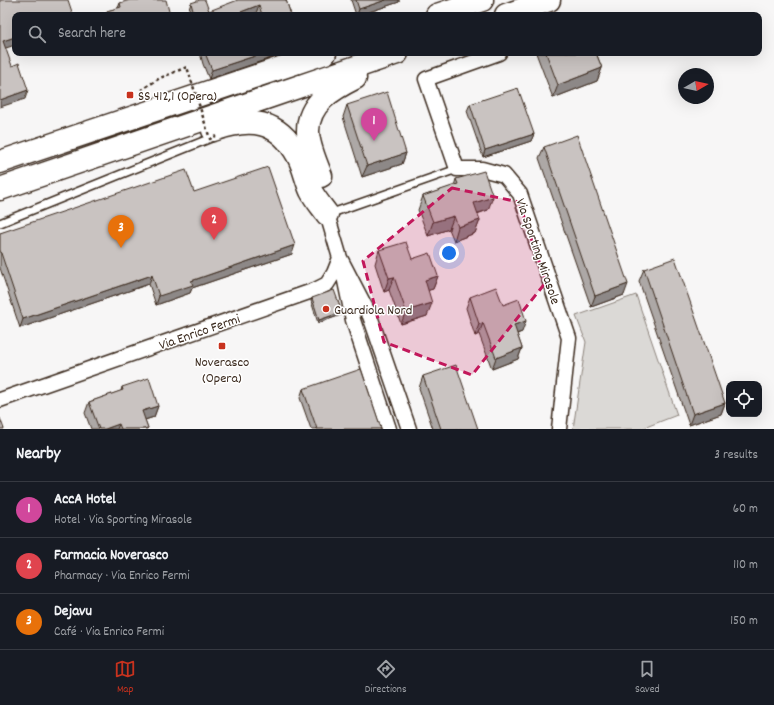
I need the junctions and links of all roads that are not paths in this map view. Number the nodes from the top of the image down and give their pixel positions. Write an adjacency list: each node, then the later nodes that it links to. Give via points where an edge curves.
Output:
1 (482, 0): 3 (main road)
2 (549, 0): 4 (main road)
3 (446, 12)
4 (515, 12)
5 (315, 56): 9 (main road)
6 (388, 56): 14 (main road)
7 (400, 56): 16 (main road, via 340,85 317,104 310,117 308,131 325,189)
8 (491, 56): 13 (street, via 426,79)
9 (211, 91): 11 (main road, via 148,101); 12 (main road)
10 (216, 136): 17 (lane)
11 (0, 151)
12 (0, 162)
13 (457, 169): 16 (lane); 22 (street, Via Sporting Mirasole, via 482,169 504,175 520,194 570,338)
14 (44, 174): 15 (main road); 16 (main road, via 89,172 230,124 259,123 274,130 287,141 298,157 312,192)
15 (0, 189)
16 (328, 214): 18 (street)
17 (0, 223)
18 (340, 258): 19 (street, Via Enrico Fermi, via 327,284 315,290); 20 (street, via 353,320); 21 (street, via 370,316)
19 (0, 400)
20 (389, 429)
21 (409, 429)
22 (559, 429)

